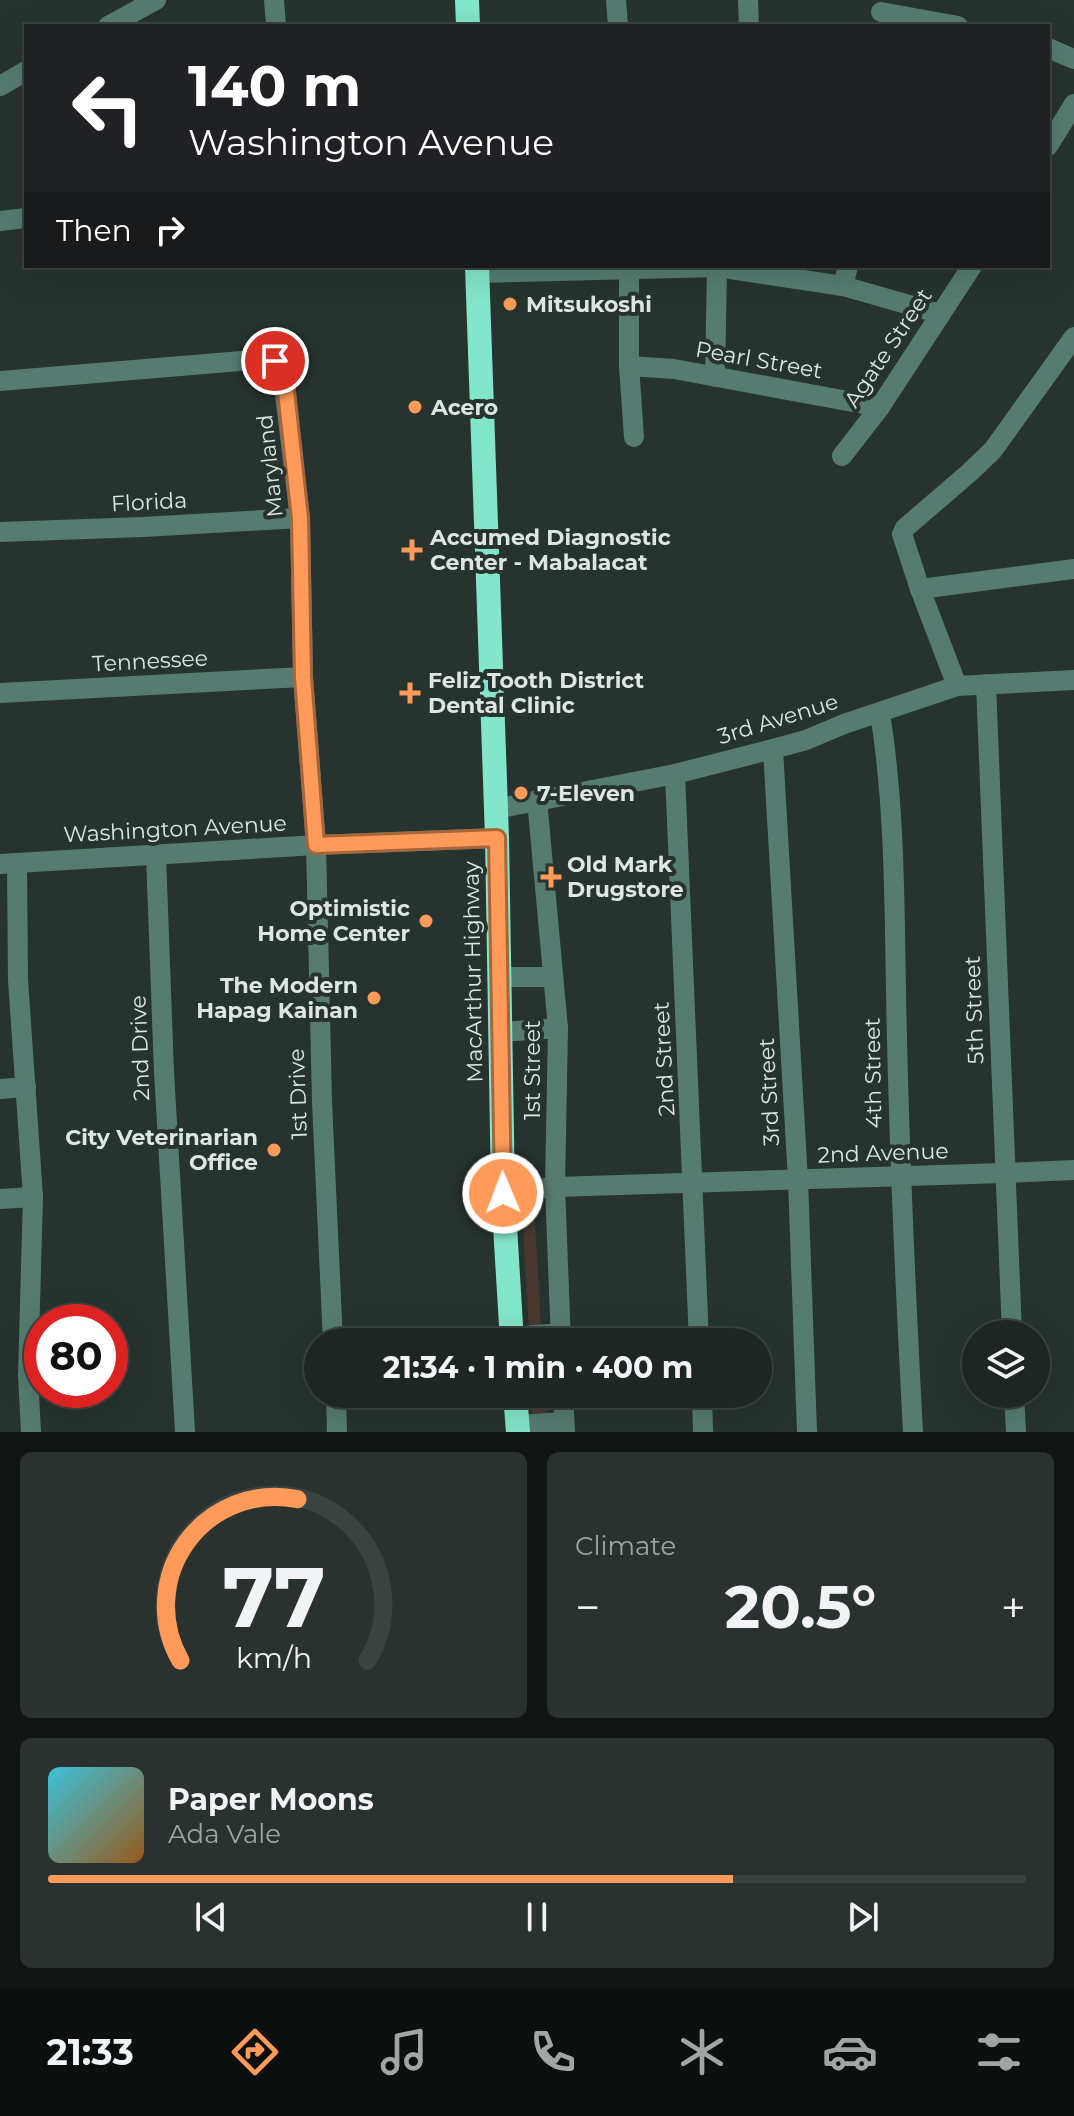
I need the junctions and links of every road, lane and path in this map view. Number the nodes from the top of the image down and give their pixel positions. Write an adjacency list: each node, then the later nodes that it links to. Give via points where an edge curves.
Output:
1 (156, 0): 7 (street)
2 (274, 0): 8 (street)
3 (467, 0): 9 (highway)
4 (616, 0): 10 (street)
5 (748, 0): 11 (street)
6 (881, 13): 12 (street)
7 (112, 24)
8 (276, 24)
9 (468, 24)
10 (618, 24)
11 (749, 24)
12 (946, 24)
13 (1050, 49): 14 (street)
14 (1074, 59)
15 (24, 72): 16 (street)
16 (0, 86)
17 (1074, 104): 18 (street)
18 (1050, 143)
19 (24, 218): 20 (street)
20 (0, 221)
21 (629, 268): 25 (street); 29 (street)
22 (717, 268): 30 (street)
23 (731, 268): 26 (street)
24 (971, 268): 27 (street, Agate Street)
25 (477, 269): 48 (highway, MacArthur Highway)
26 (846, 276): 27 (street)
27 (941, 314): 32 (street, Agate Street)
28 (1074, 337): 38 (street, via 993,450 905,528 904,543)
29 (629, 366): 30 (street, Pearl Street); 33 (street)
30 (715, 377): 32 (street, Pearl Street)
31 (0, 381): 35 (street, Maryland, via 275,361 285,382)
32 (880, 407): 34 (street, Agate Street)
33 (634, 437)
34 (842, 456)
35 (300, 518): 36 (street, Florida); 39 (street, Maryland)
36 (0, 532)
37 (1074, 569): 38 (street)
38 (920, 589): 42 (street)
39 (303, 677): 43 (street, Tennessee); 50 (street, Maryland)
40 (1074, 680): 41 (street, 3rd Avenue)
41 (986, 684): 42 (street, 3rd Avenue); 61 (street, 5th Street)
42 (957, 686): 44 (street, 3rd Avenue)
43 (0, 693)
44 (880, 713): 45 (street, 3rd Avenue); 62 (street, 4th Street, via 892,845)
45 (773, 749): 46 (street, 3rd Avenue); 63 (street, 3rd Street)
46 (675, 774): 47 (street, 3rd Avenue); 64 (street, 2nd Street)
47 (537, 800): 48 (street, 3rd Avenue); 54 (street, 1st Street)
48 (495, 809): 49 (highway, MacArthur Highway)
49 (497, 838): 50 (street, Washington Avenue); 53 (highway, MacArthur Highway)
50 (316, 845): 51 (street, Washington Avenue); 70 (street, 1st Drive)
51 (156, 855): 52 (street, Washington Avenue); 81 (street, 2nd Drive)
52 (9, 863): 55 (street)
53 (499, 977): 54 (street); 57 (highway, MacArthur Highway)
54 (552, 977): 56 (street, 1st Street)
55 (9, 981): 58 (street)
56 (558, 1028): 57 (street); 65 (street, 1st Street)
57 (500, 1032): 66 (highway, MacArthur Highway)
58 (26, 1087): 59 (street); 67 (street)
59 (0, 1089)
60 (1074, 1170): 61 (street, 2nd Avenue)
61 (1004, 1173): 62 (street, 2nd Avenue); 69 (street, 5th Street)
62 (900, 1175): 63 (street, 2nd Avenue); 85 (street, 4th Street)
63 (798, 1180): 64 (street, 2nd Avenue); 84 (street, 3rd Street)
64 (693, 1183): 65 (street, 2nd Avenue); 73 (street, 2nd Street)
65 (555, 1187): 66 (street, 2nd Avenue); 72 (street, 1st Street)
66 (503, 1193): 71 (highway, MacArthur Highway)
67 (33, 1197): 68 (street); 80 (street)
68 (0, 1199)
69 (1011, 1320)
70 (332, 1328)
71 (511, 1328)
72 (561, 1328)
73 (698, 1328)
74 (336, 1408): 82 (street)
75 (516, 1408): 79 (highway)
76 (702, 1408): 83 (street)
77 (1015, 1408): 86 (street)
78 (564, 1427): 79 (street)
79 (517, 1429)
80 (31, 1432)
81 (185, 1432)
82 (337, 1432)
83 (703, 1432)
84 (807, 1432)
85 (913, 1432)
86 (1016, 1432)

